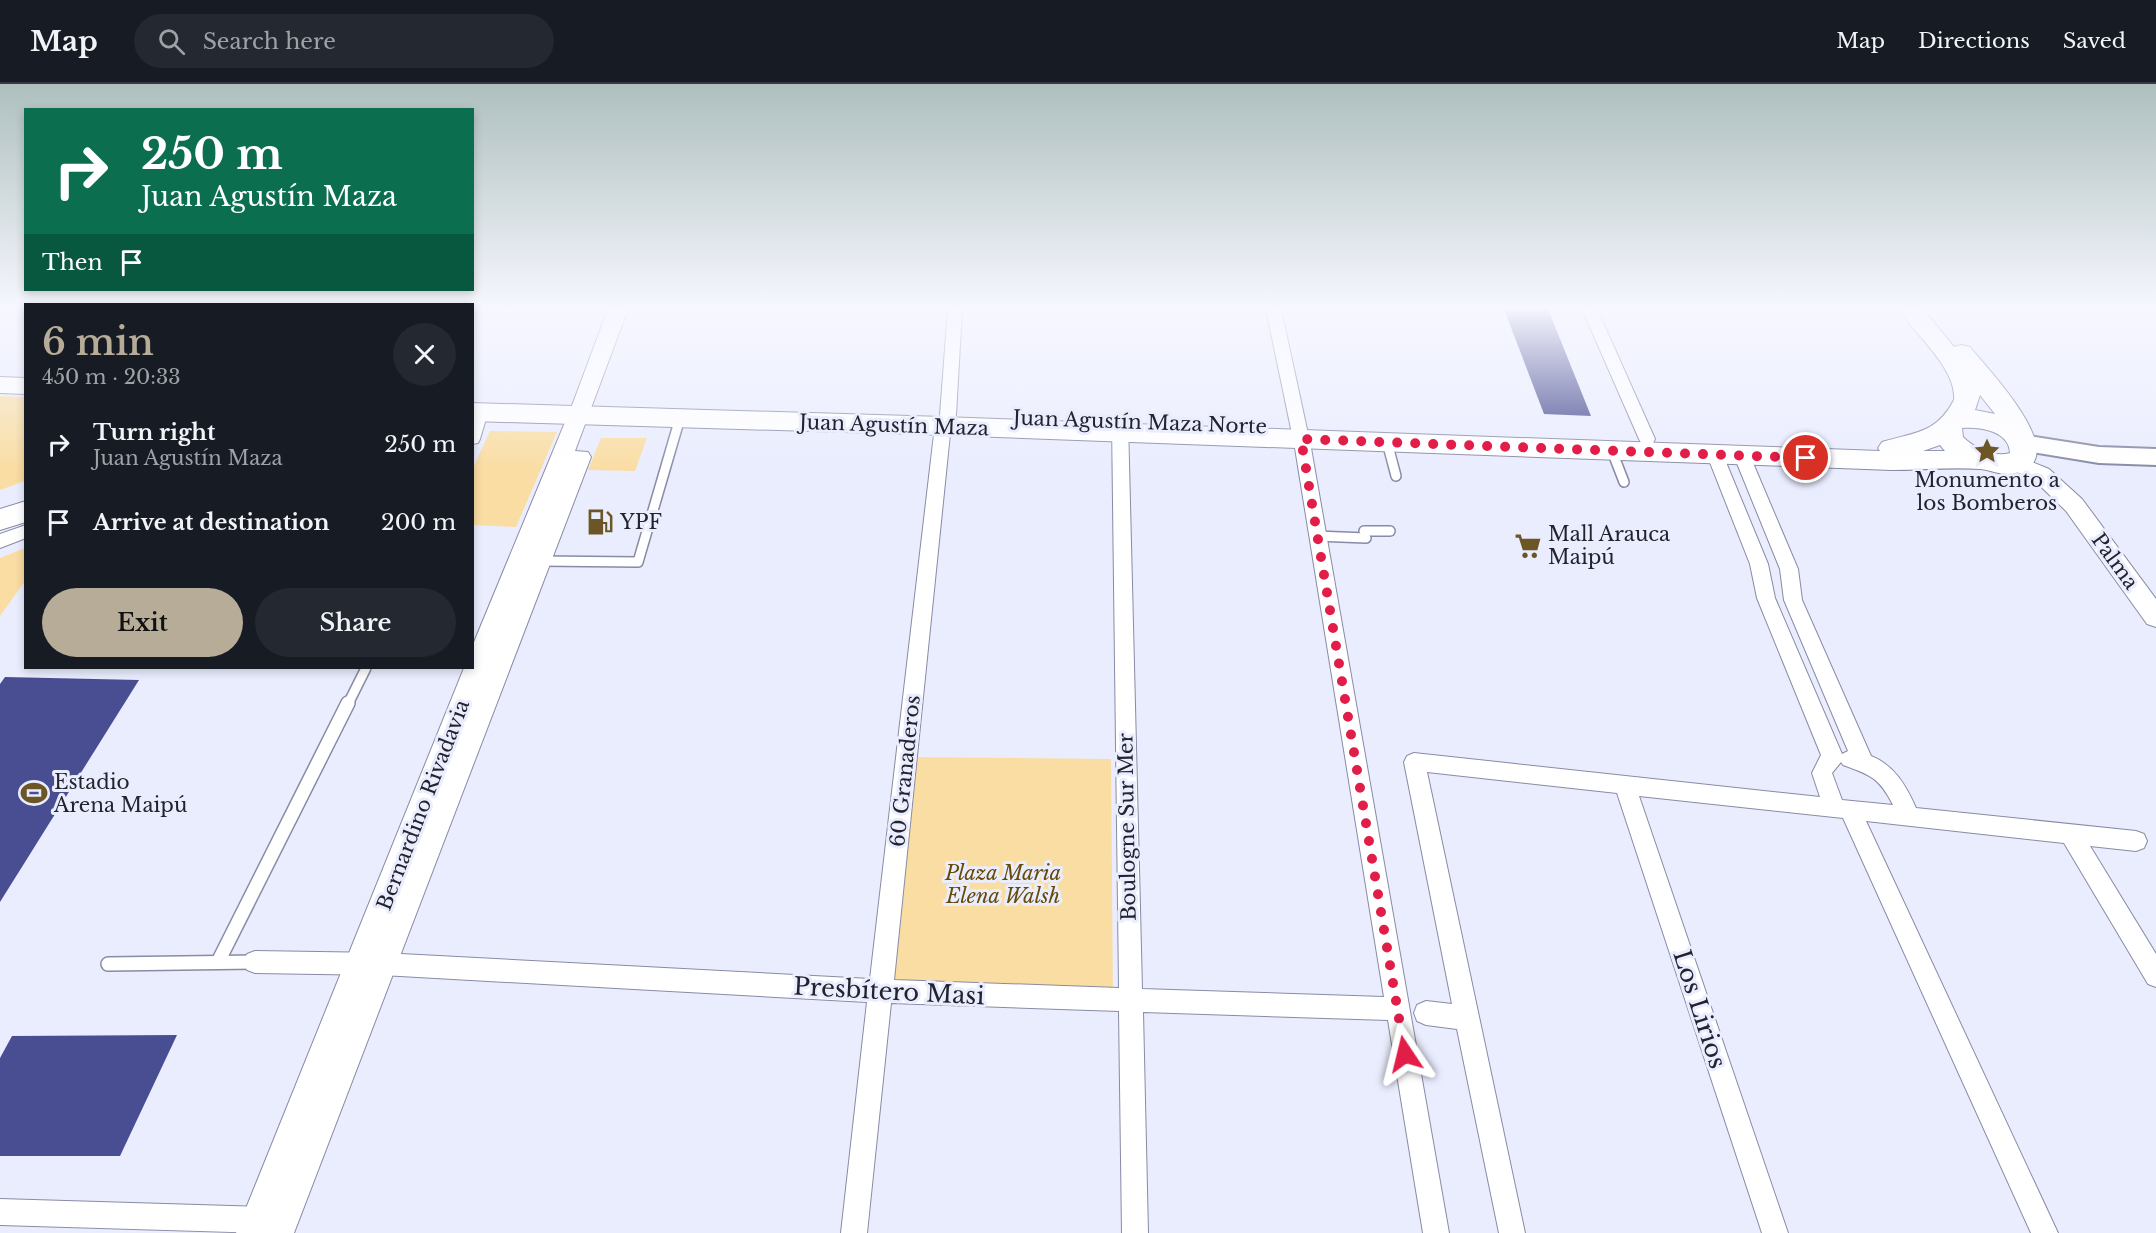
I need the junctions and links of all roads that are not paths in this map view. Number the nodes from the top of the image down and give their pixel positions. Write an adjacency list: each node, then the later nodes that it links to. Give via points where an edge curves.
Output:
1 (603, 363): 11 (street, Bernardino Rivadavia)
2 (609, 363): 11 (street, Bernardino Rivadavia)
3 (950, 363): 13 (street, 60 Granaderos)
4 (1285, 363): 16 (street)
5 (1613, 363): 17 (street)
6 (1952, 363): 14 (main road, via 1966,388 1968,401)
7 (1966, 363): 20 (main road, Palma)
8 (0, 386): 9 (main road)
9 (24, 386)
10 (475, 408): 11 (main road, Juan Agustín Maza)
11 (590, 409): 12 (main road, Juan Agustín Maza); 13 (main road); 36 (street, Bernardino Rivadavia)
12 (680, 418): 13 (main road, Juan Agustín Maza); 36 (lane, via 638,562)
13 (945, 421): 15 (main road, Juan Agustín Maza); 51 (street, 60 Granaderos)
14 (1950, 426): 17 (main road, via 1920,443 1886,449); 20 (main road, via 1969,418 1991,421 2012,432); 24 (main road, via 1950,438 1956,446)
15 (1121, 428): 16 (main road, Juan Agustín Maza); 52 (street, Boulogne Sur Mer)
16 (1300, 433): 17 (main road); 18 (main road, Juan Agustín Maza); 34 (street)
17 (1647, 439)
18 (1386, 442): 19 (main road, Juan Agustín Maza); 25 (lane)
19 (1612, 451): 21 (main road, Juan Agustín Maza); 26 (lane)
20 (2029, 451): 23 (main road); 24 (main road, via 1993,464); 29 (street, Palma, via 2068,491); 29 (street, Palma, via 2041,474)
21 (1715, 455): 22 (main road, Juan Agustín Maza); 39 (street, via 1759,564 1766,598)
22 (1742, 456): 24 (main road, Juan Agustín Maza); 40 (street, via 1789,569 1793,600)
23 (2156, 457)
24 (1980, 460)
25 (1396, 476)
26 (1624, 482)
27 (24, 493): 28 (main road)
28 (0, 501)
29 (2074, 505): 37 (street, Palma)
30 (24, 512): 31 (main road)
31 (0, 520)
32 (1390, 531): 34 (lane)
33 (24, 532): 35 (street)
34 (1317, 536): 53 (street)
35 (0, 541)
36 (530, 561): 49 (street, Bernardino Rivadavia)
37 (2156, 617)
38 (365, 669): 46 (lane)
39 (1833, 758): 40 (street); 42 (street, via 1822,773)
40 (1863, 762): 43 (street, via 1879,769 1892,782)
41 (1625, 785): 42 (street); 55 (street, via 1414,762); 63 (street, Los Lirios)
42 (1842, 808): 43 (street); 64 (street)
43 (1909, 816): 44 (street)
44 (2071, 834): 45 (street); 50 (street)
45 (2136, 841)
46 (218, 962): 47 (lane); 48 (lane)
47 (255, 962): 49 (street, Presbítero Masi)
48 (108, 964)
49 (371, 965): 51 (street, Presbítero Masi); 58 (street, Bernardino Rivadavia)
50 (2156, 976)
51 (881, 991): 52 (street, Presbítero Masi); 59 (street, 60 Granaderos)
52 (1131, 1001): 53 (street, Presbítero Masi); 60 (street, Boulogne Sur Mer)
53 (1397, 1009): 61 (street)
54 (1426, 1013): 55 (street)
55 (1468, 1018): 62 (street)
56 (0, 1212): 57 (street)
57 (94, 1224): 58 (street)
58 (267, 1226)
59 (854, 1233)
60 (1136, 1233)
61 (1436, 1233)
62 (1512, 1233)
63 (1775, 1233)
64 (2045, 1233)

